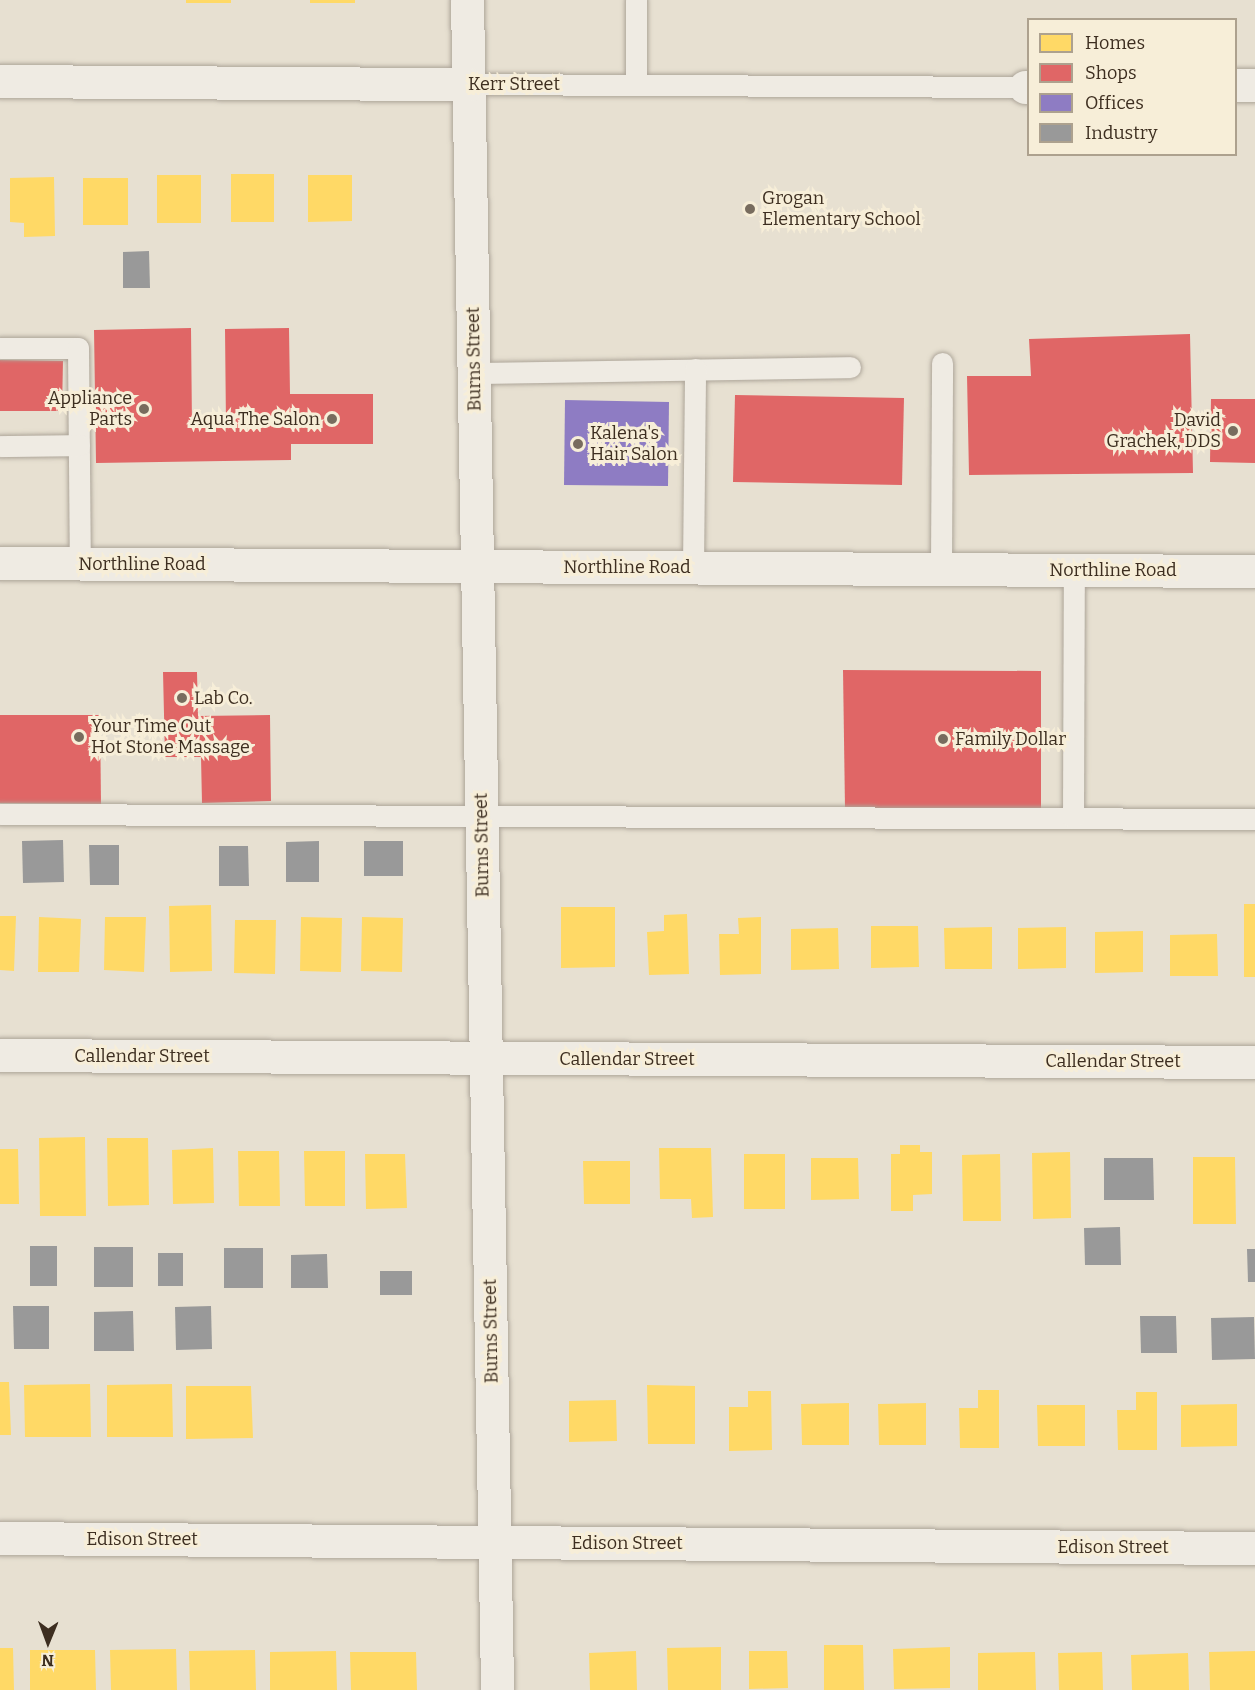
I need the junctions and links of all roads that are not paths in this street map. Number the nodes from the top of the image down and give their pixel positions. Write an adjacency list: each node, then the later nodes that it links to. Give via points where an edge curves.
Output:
1 (467, 0): 4 (street, Burns Street)
2 (636, 0): 5 (lane)
3 (0, 81): 4 (street, Kerr Street)
4 (469, 84): 5 (lane, Kerr Street); 13 (street, Burns Street)
5 (636, 85): 8 (lane, Kerr Street)
6 (1237, 85): 7 (street)
7 (1255, 85)
8 (1027, 87)
9 (0, 348): 14 (lane, via 78,348)
10 (942, 363): 20 (lane)
11 (850, 367): 12 (lane)
12 (695, 369): 13 (lane); 19 (lane)
13 (474, 373): 18 (street, Burns Street)
14 (79, 445): 15 (lane); 17 (lane)
15 (0, 446)
16 (0, 563): 17 (street, Northline Road)
17 (80, 563): 18 (street, Northline Road)
18 (478, 566): 19 (street, Northline Road); 24 (street, Burns Street)
19 (693, 567): 20 (street, Northline Road)
20 (941, 569): 21 (street, Northline Road)
21 (1074, 570): 22 (street, Northline Road); 25 (lane)
22 (1255, 571)
23 (0, 814): 24 (lane)
24 (482, 816): 25 (lane); 28 (street, Burns Street)
25 (1073, 818): 26 (lane)
26 (1255, 819)
27 (0, 1055): 28 (street, Callendar Street)
28 (486, 1058): 29 (street, Callendar Street); 31 (street, Burns Street)
29 (1255, 1062)
30 (0, 1538): 31 (street, Edison Street)
31 (494, 1542): 32 (street, Edison Street); 33 (street, Burns Street)
32 (1255, 1548)
33 (496, 1690)

